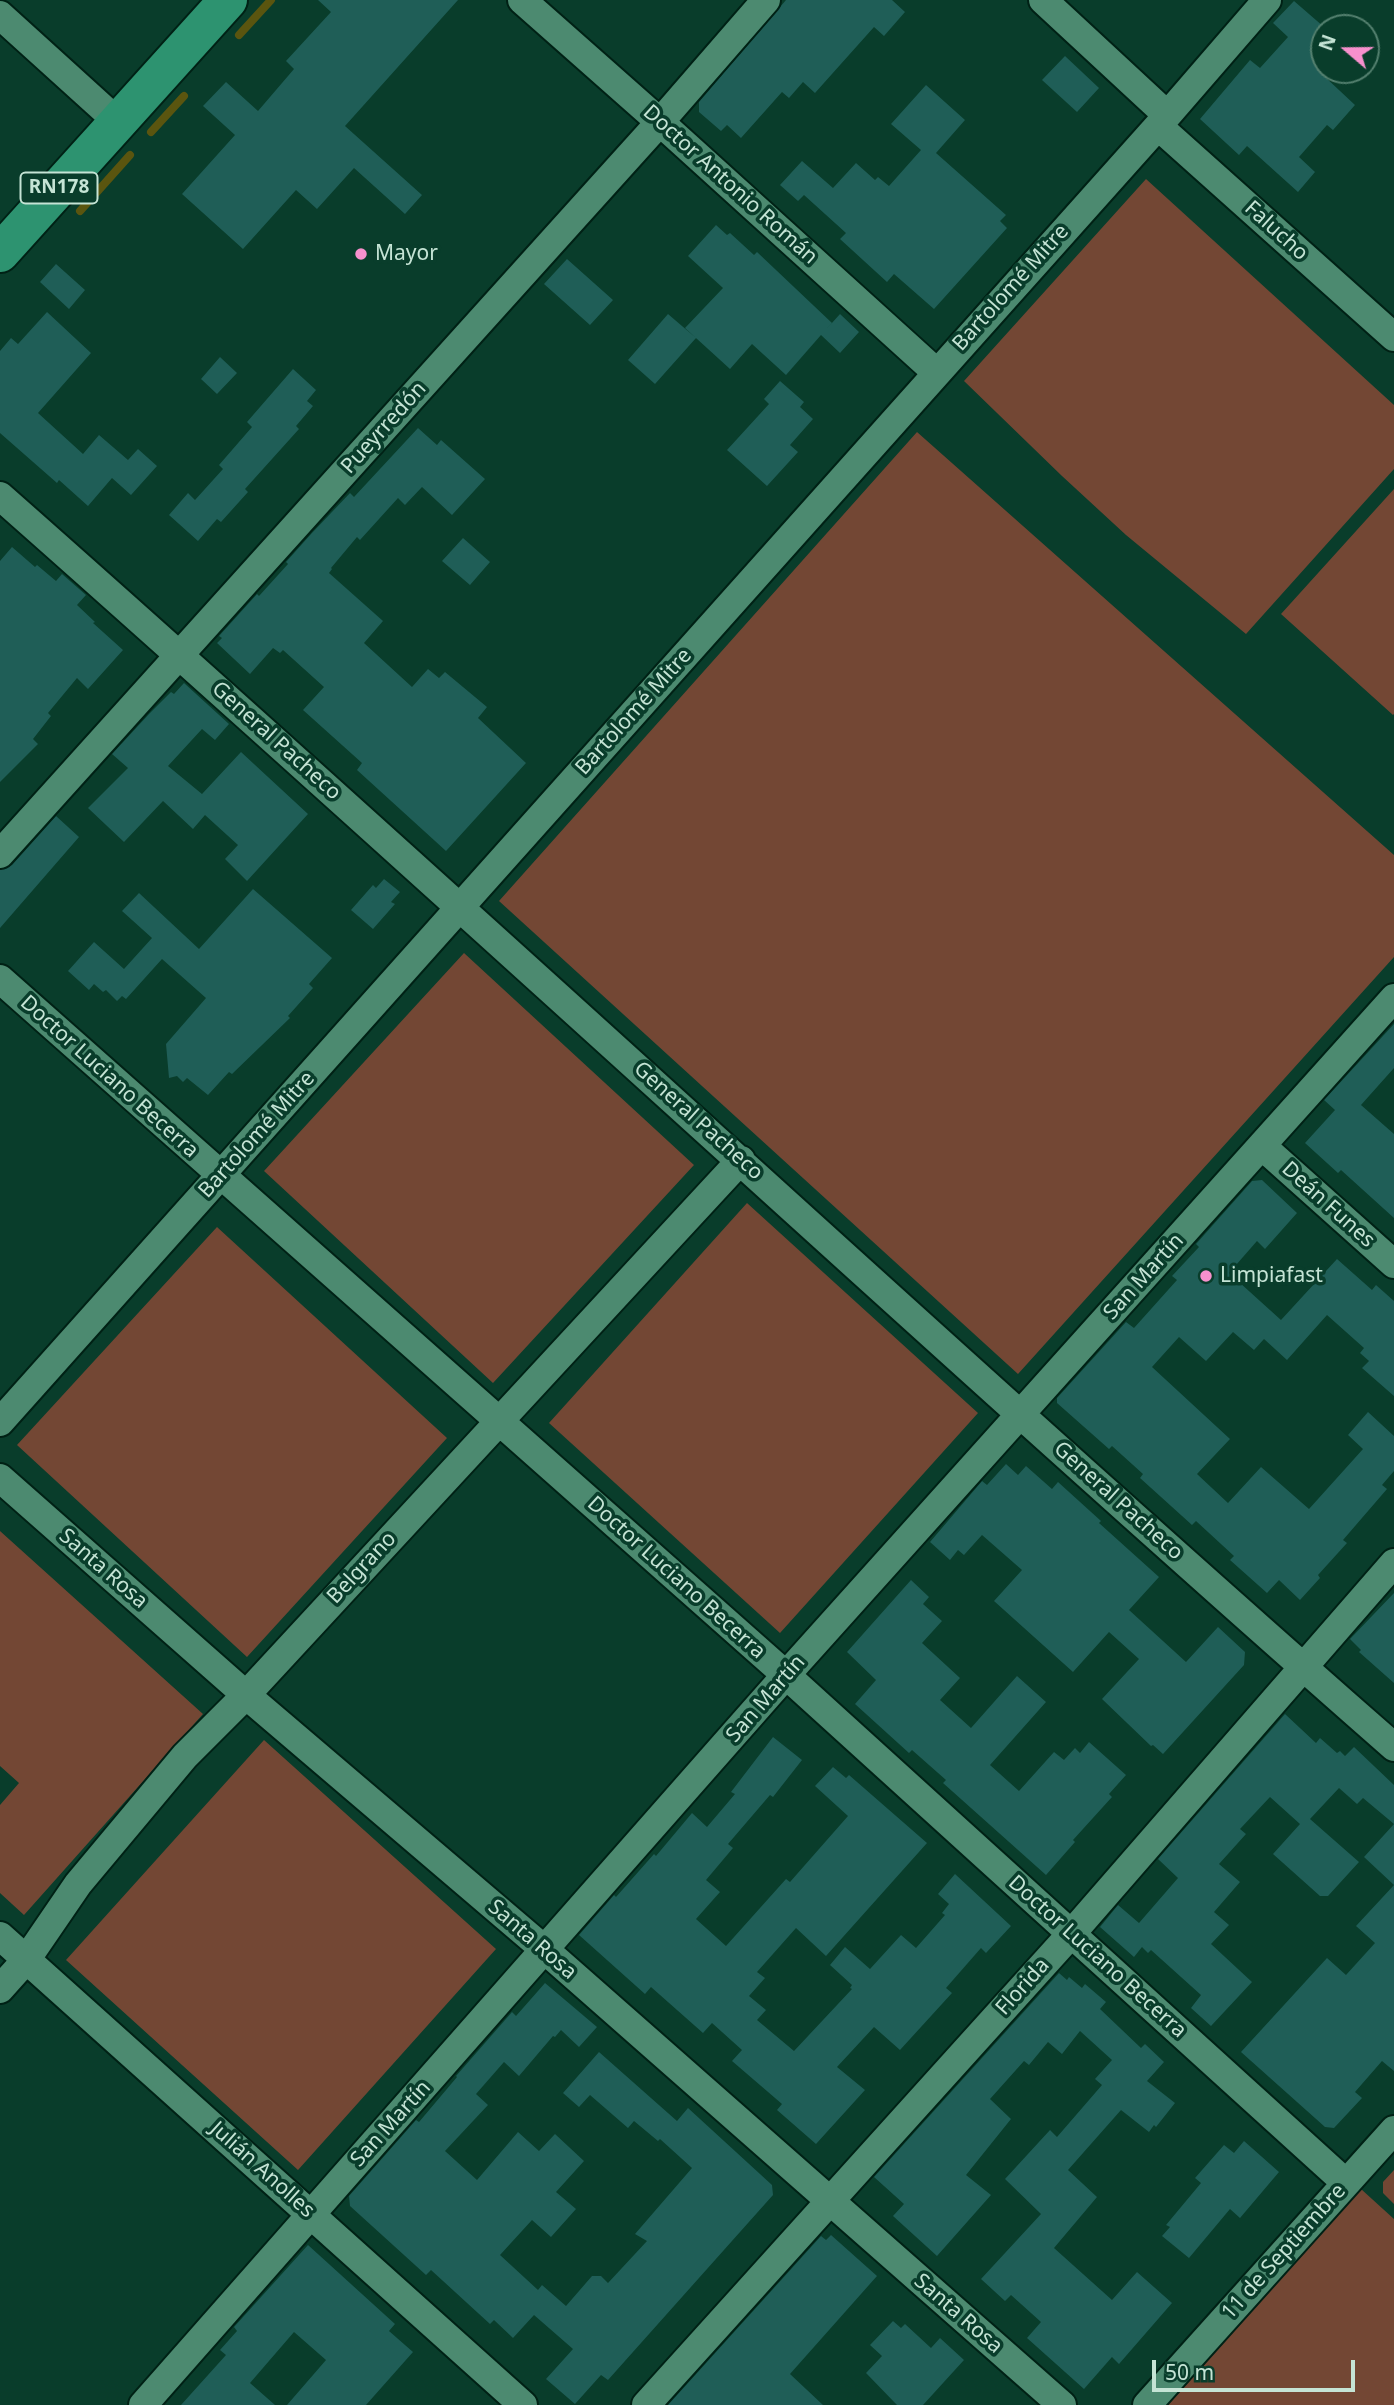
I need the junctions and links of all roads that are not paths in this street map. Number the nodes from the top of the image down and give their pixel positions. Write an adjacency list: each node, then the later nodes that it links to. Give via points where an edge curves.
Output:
1 (228, 0): 8 (main road, RN178)
2 (522, 0): 9 (street, Doctor Antonio Román)
3 (766, 0): 9 (street, Pueyrredón)
4 (1043, 0): 7 (street, Falucho)
5 (1267, 0): 7 (street, Bartolomé Mitre)
6 (0, 15): 8 (street)
7 (1162, 120): 11 (street, Falucho); 12 (street, Bartolomé Mitre)
8 (118, 122): 10 (main road, RN178)
9 (660, 122): 12 (street, Doctor Antonio Román); 14 (street, Pueyrredón)
10 (0, 253)
11 (1394, 337)
12 (936, 372): 16 (street, Bartolomé Mitre)
13 (0, 496): 14 (street, General Pacheco)
14 (179, 654): 15 (street, Pueyrredón); 16 (street, General Pacheco)
15 (0, 854)
16 (460, 907): 20 (street, General Pacheco); 21 (street, Bartolomé Mitre)
17 (0, 979): 21 (street, Doctor Luciano Becerra)
18 (1394, 998): 19 (street, San Martín)
19 (1262, 1146): 22 (street, Deán Funes); 23 (street, San Martín)
20 (741, 1160): 23 (street, General Pacheco); 24 (street, Belgrano)
21 (220, 1176): 24 (street, Doctor Luciano Becerra); 25 (street, Bartolomé Mitre)
22 (1394, 1264)
23 (1021, 1415): 28 (street, General Pacheco); 29 (street, San Martín)
24 (499, 1420): 29 (street, Doctor Luciano Becerra); 30 (street, Belgrano)
25 (0, 1422)
26 (0, 1478): 30 (street, Santa Rosa)
27 (1394, 1563): 28 (street, Florida)
28 (1303, 1667): 31 (street, General Pacheco); 32 (street, Florida)
29 (786, 1675): 32 (street, Doctor Luciano Becerra); 34 (street, San Martín)
30 (246, 1695): 34 (street, Santa Rosa); 35 (street, Belgrano, via 185,1756 78,1884)
31 (1394, 1747)
32 (1072, 1933): 38 (street, Doctor Luciano Becerra); 39 (street, Florida)
33 (0, 1936): 35 (street, Julián Anolles)
34 (545, 1950): 39 (street, Santa Rosa); 40 (street, San Martín)
35 (26, 1960): 36 (street, Belgrano); 40 (street, Julián Anolles)
36 (0, 1989)
37 (1394, 2130): 38 (street, 11 de Septiembre)
38 (1346, 2183): 45 (street, 11 de Septiembre)
39 (829, 2200): 43 (street, Florida); 44 (street, Santa Rosa)
40 (312, 2214): 41 (street, San Martín); 42 (street, Julián Anolles)
41 (143, 2405)
42 (523, 2405)
43 (646, 2405)
44 (1062, 2405)
45 (1147, 2405)

